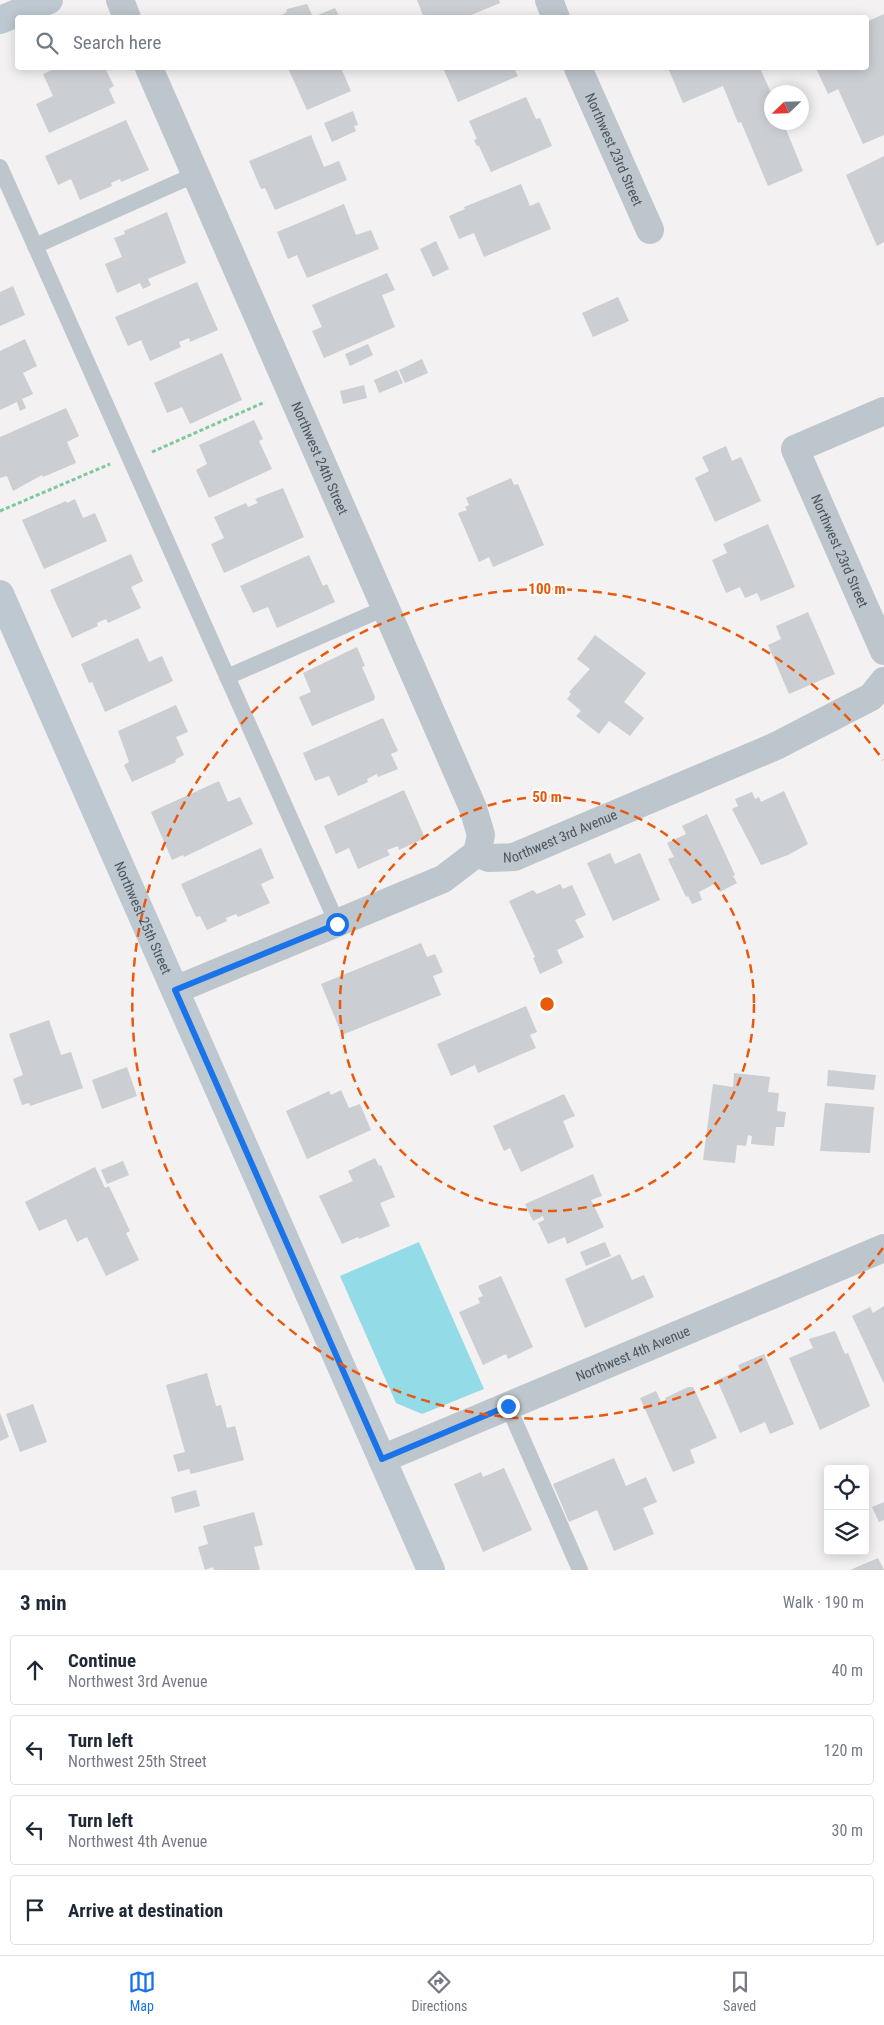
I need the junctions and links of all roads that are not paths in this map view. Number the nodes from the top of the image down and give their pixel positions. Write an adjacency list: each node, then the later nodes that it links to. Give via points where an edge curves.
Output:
1 (48, 0): 6 (street)
2 (120, 0): 4 (street)
3 (549, 0): 5 (street)
4 (127, 15)
5 (555, 15)
6 (0, 20)
7 (150, 70): 10 (street, Northwest 24th Street)
8 (579, 70): 11 (street, Northwest 23rd Street)
9 (0, 167): 12 (lane)
10 (194, 175): 12 (lane); 15 (street, Northwest 24th Street)
11 (650, 230)
12 (35, 246): 17 (lane)
13 (884, 412): 16 (street, Northwest 23rd Street, via 795,449)
14 (0, 594): 21 (street, Northwest 25th Street)
15 (385, 608): 17 (lane); 19 (street, Northwest 24th Street, via 473,808 481,835)
16 (884, 651)
17 (227, 677): 20 (lane)
18 (884, 681): 19 (street, Northwest 3rd Avenue, via 871,697 776,746 514,858 489,858)
19 (477, 853): 20 (street, via 443,879)
20 (337, 924): 21 (street)
21 (175, 990): 24 (street, Northwest 25th Street)
22 (884, 1248): 23 (street, Northwest 4th Avenue)
23 (508, 1406): 24 (street, Northwest 4th Avenue); 26 (lane)
24 (382, 1459): 25 (street, Northwest 25th Street)
25 (431, 1570)
26 (580, 1570)

